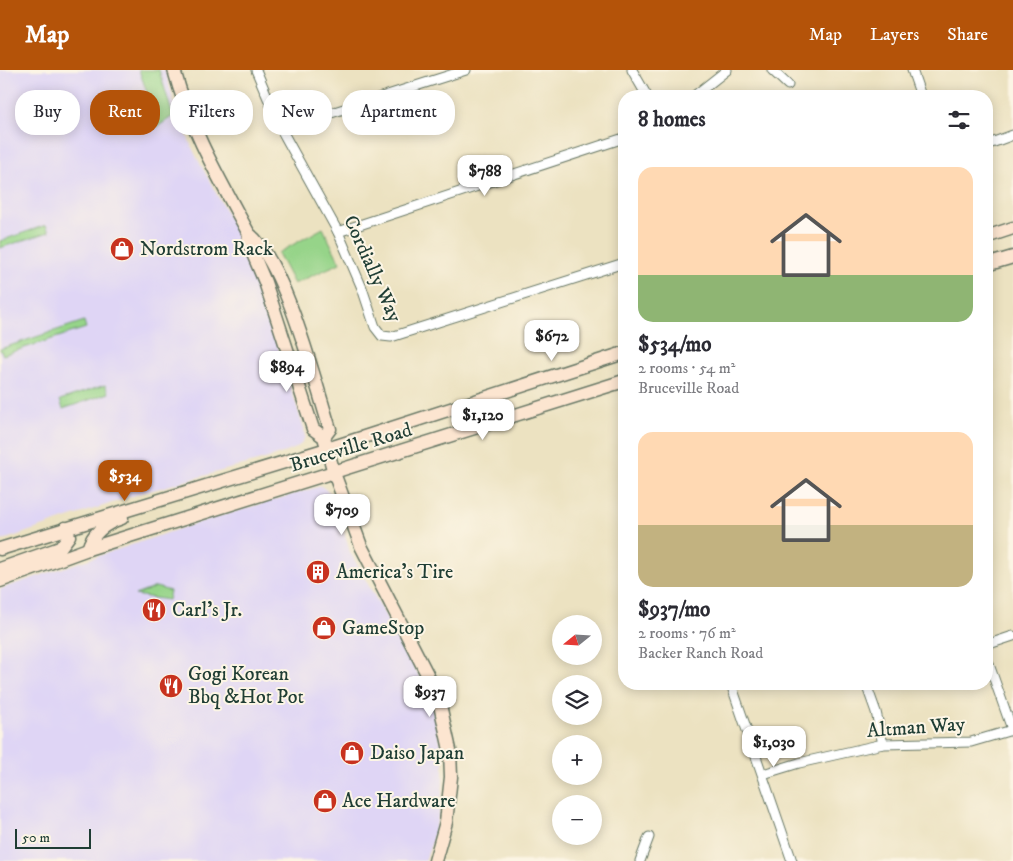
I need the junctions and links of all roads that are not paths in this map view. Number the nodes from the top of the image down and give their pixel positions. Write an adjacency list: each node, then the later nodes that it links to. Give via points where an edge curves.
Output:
1 (174, 70): 26 (main road, via 196,134 248,234 248,242 265,282 313,429)
2 (256, 70): 9 (street, Cordially Way)
3 (466, 70): 13 (street)
4 (632, 70): 10 (street)
5 (727, 70): 11 (street)
6 (772, 70): 8 (street)
7 (912, 70): 12 (street)
8 (788, 85)
9 (264, 90)
10 (644, 90)
11 (702, 90)
12 (919, 90)
13 (332, 113)
14 (284, 135): 19 (street, Cordially Way)
15 (1013, 135): 17 (street)
16 (618, 140): 19 (street)
17 (993, 142)
18 (1013, 228): 20 (main road)
19 (338, 232): 23 (street, Cordially Way, via 375,327 386,338)
20 (993, 235)
21 (1013, 257): 22 (main road)
22 (993, 263)
23 (618, 266)
24 (618, 355): 26 (main road, Bruceville Road)
25 (618, 383): 27 (main road, Bruceville Road)
26 (325, 443): 27 (main road); 28 (main road, Bruceville Road)
27 (334, 473): 31 (main road, Bruceville Road); 43 (main road, via 361,546 435,689 445,723 451,768 449,804)
28 (196, 488): 29 (main road, Bruceville Road); 31 (main road, Bruceville Road, via 168,504 107,524 91,539)
29 (64, 528): 30 (main road, Bruceville Road); 32 (main road, via 69,536 60,548)
30 (0, 549)
31 (88, 549): 33 (main road, Bruceville Road)
32 (0, 569)
33 (0, 581)
34 (1013, 636): 35 (street)
35 (993, 643)
36 (993, 675): 39 (street)
37 (733, 690): 41 (street)
38 (868, 690): 40 (street)
39 (1013, 731): 40 (street, Altman Way, via 971,742)
40 (883, 744): 41 (street, Altman Way)
41 (763, 774): 45 (street)
42 (649, 836): 44 (street)
43 (434, 861)
44 (640, 861)
45 (792, 861)

